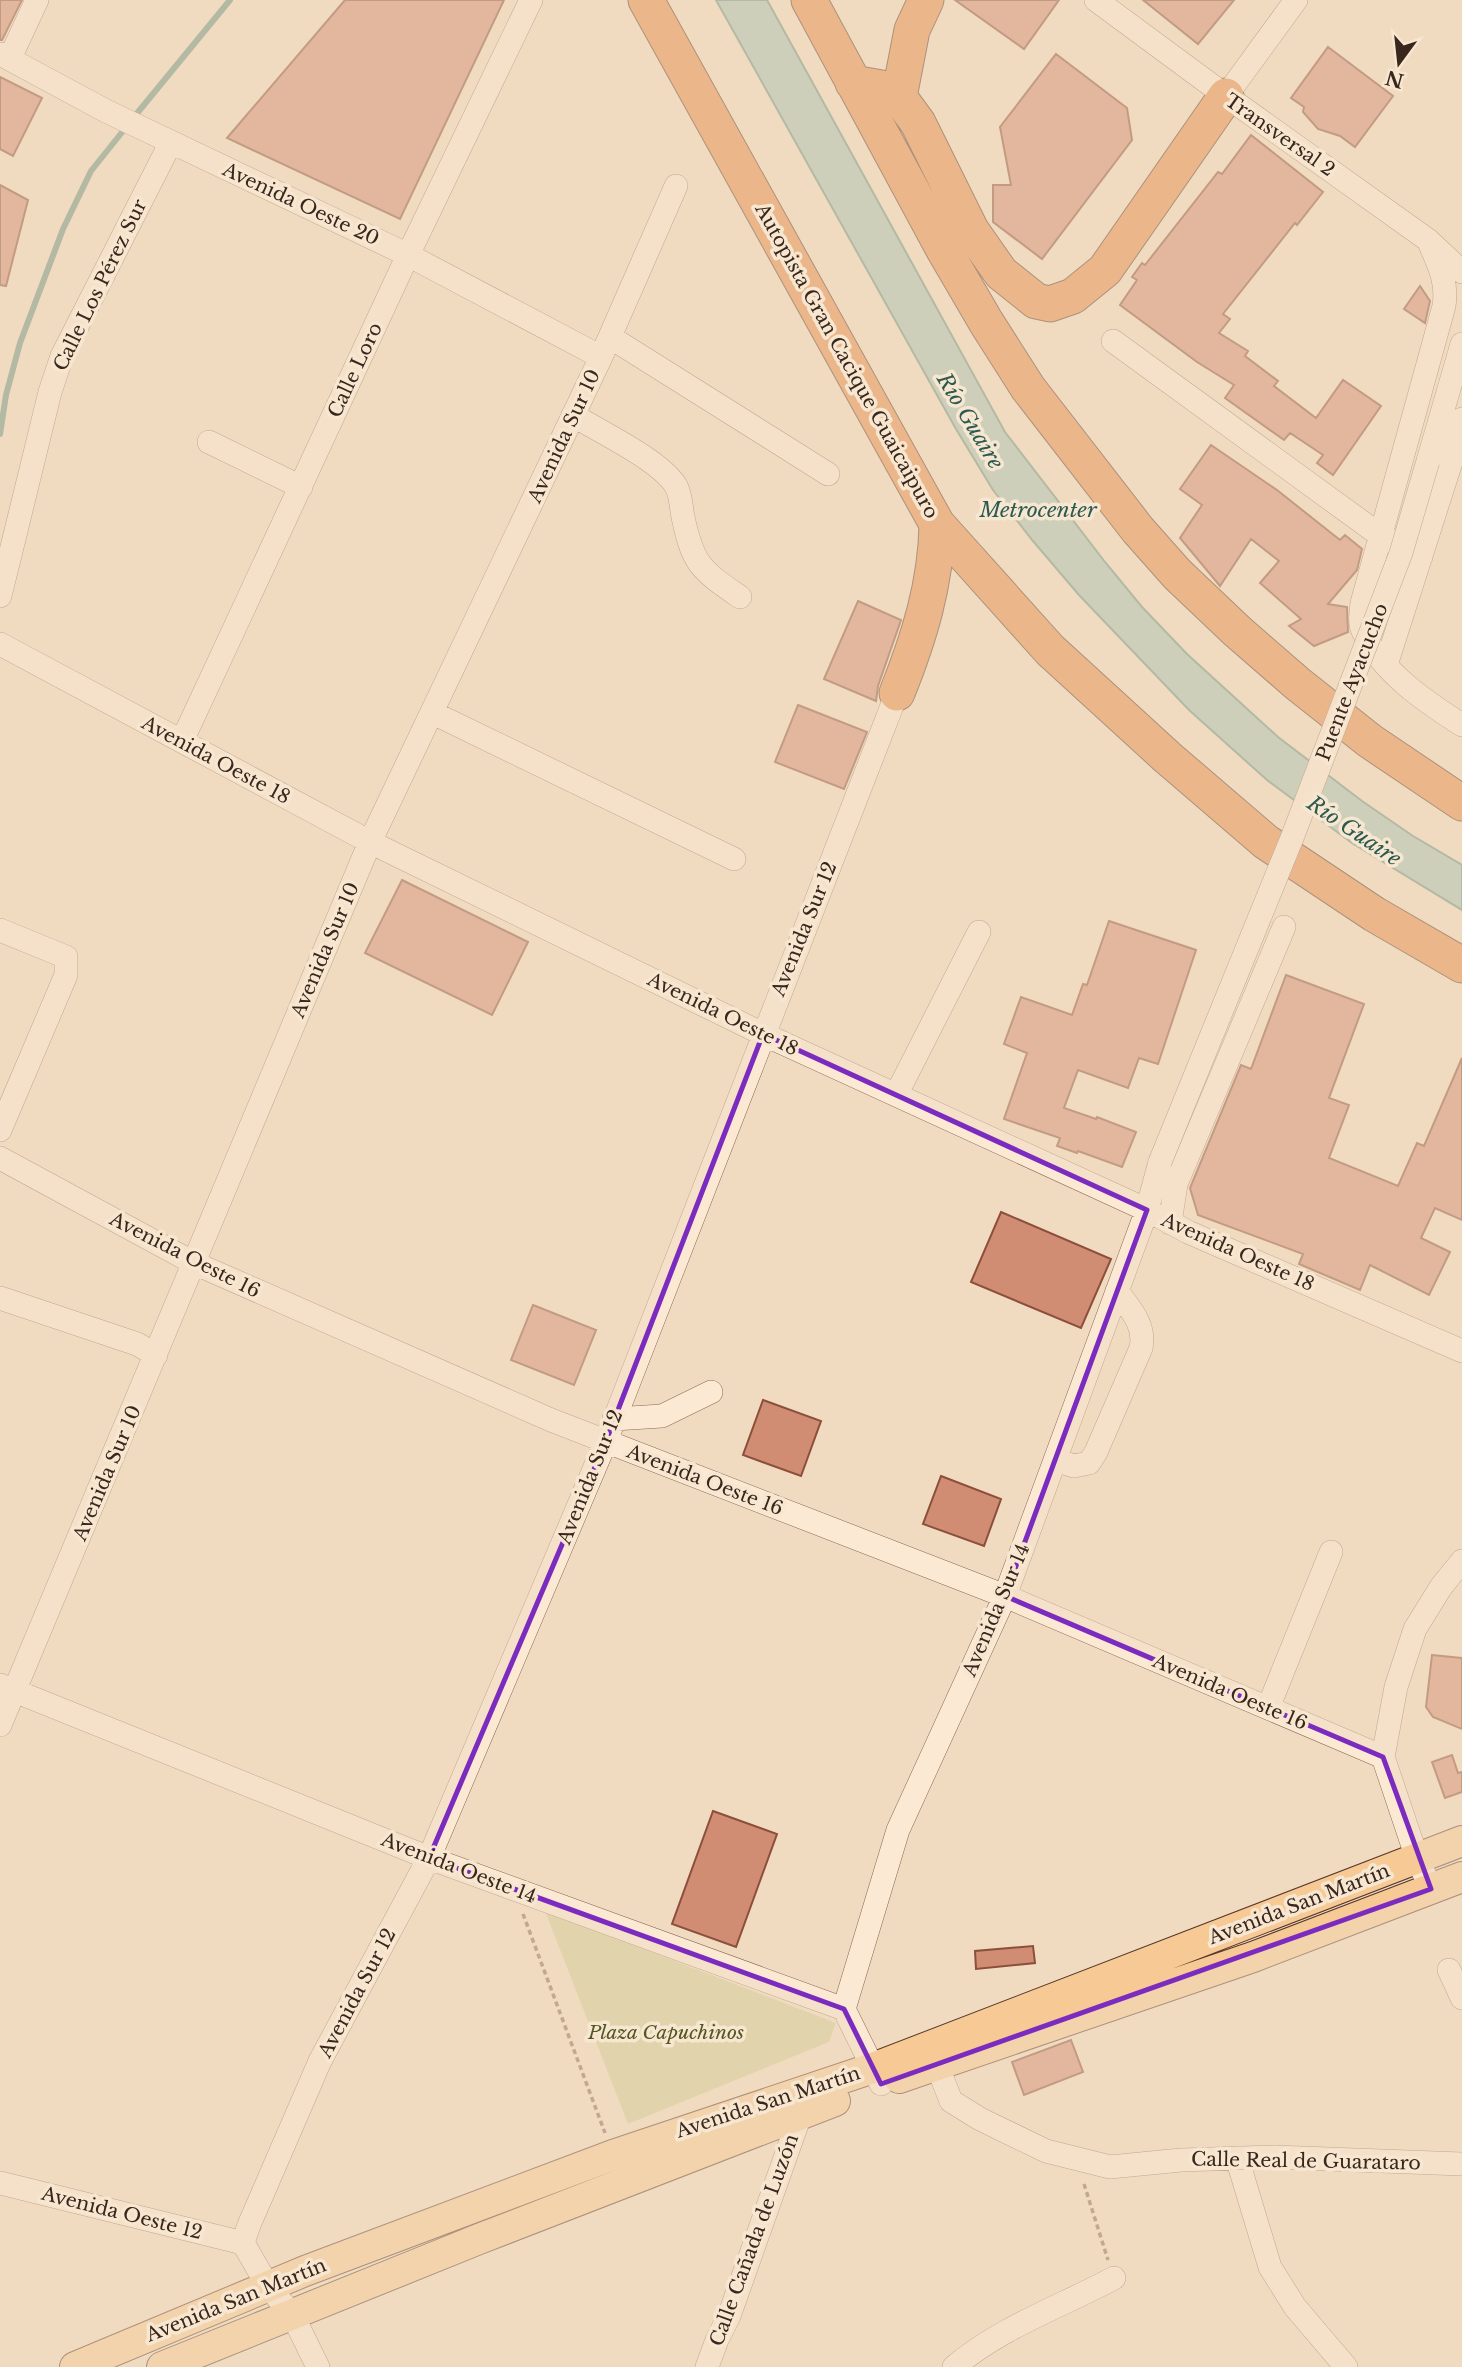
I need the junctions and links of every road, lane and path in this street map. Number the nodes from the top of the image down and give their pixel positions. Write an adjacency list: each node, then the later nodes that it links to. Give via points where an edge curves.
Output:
1 (37, 0): 8 (street)
2 (531, 0): 15 (street, Calle Loro)
3 (646, 0): 26 (highway, Autopista Gran Cacique Guaicaipuro)
4 (809, 0): 9 (highway)
5 (926, 0): 11 (highway, via 912,30)
6 (1096, 0): 10 (street, Transversal 2)
7 (1296, 0): 10 (street)
8 (5, 56): 12 (street, Avenida Oeste 20)
9 (853, 83): 11 (highway, via 887,89); 37 (highway, via 944,250 1028,388 1138,530 1177,574 1298,684 1370,741)
10 (1226, 96): 11 (highway, via 1105,270 1073,296 1050,304 1036,301 1001,273 971,230 918,123); 14 (street, Transversal 2)
11 (899, 97)
12 (171, 142): 15 (street, Avenida Oeste 20); 29 (street, Calle Los Pérez Sur, via 62,356)
13 (676, 186): 19 (street, Avenida Sur 10)
14 (1428, 240): 16 (street, Transversal 2); 27 (street, via 1444,278 1445,299)
15 (408, 255): 19 (street, Avenida Oeste 20); 25 (street, Calle Loro)
16 (1462, 272)
17 (1113, 341): 27 (street)
18 (1462, 344): 48 (street, Puente Ayacucho, bridge, via 1401,553 1293,838 1160,1161)
19 (605, 347): 20 (street, Avenida Sur 10); 24 (street, Avenida Oeste 20)
20 (573, 415): 30 (street, via 661,470 677,487 696,562); 34 (street, Avenida Sur 10)
21 (1462, 419): 23 (street)
22 (209, 442): 25 (street)
23 (1457, 463): 28 (street)
24 (828, 474)
25 (301, 487): 36 (street, Calle Loro)
26 (937, 524): 33 (highway, via 931,586); 43 (highway, Autopista Gran Cacique Guaicaipuro, via 1050,650 1266,842 1374,914)
27 (1381, 536): 28 (street); 32 (street, via 1361,618 1362,630)
28 (1421, 557): 32 (street)
29 (0, 596)
30 (740, 597)
31 (0, 644): 36 (street, Avenida Oeste 18)
32 (1386, 665): 35 (street, via 1419,697)
33 (897, 693): 44 (street, Avenida Sur 12)
34 (433, 712): 38 (street, Avenida Sur 10); 39 (street)
35 (1462, 725)
36 (182, 741): 38 (street, Avenida Oeste 18)
37 (1462, 803)
38 (370, 842): 44 (street, Avenida Oeste 18); 50 (street, Avenida Sur 10)
39 (734, 859)
40 (1284, 927): 49 (street, via 1176,1184)
41 (0, 930): 46 (street, via 66,957 66,975)
42 (979, 932): 45 (street)
43 (1462, 965)
44 (763, 1034): 45 (street, Avenida Oeste 18); 56 (street, Avenida Sur 12)
45 (896, 1095): 48 (street, Avenida Oeste 18)
46 (0, 1130)
47 (0, 1158): 50 (street, Avenida Oeste 16)
48 (1147, 1210): 49 (street, Avenida Oeste 18); 51 (street, Avenida Sur 14)
49 (1170, 1223): 53 (street, Avenida Oeste 18)
50 (194, 1264): 54 (street, Avenida Sur 10); 57 (street, Avenida Oeste 16)
51 (1117, 1291): 58 (street, Avenida Sur 14); 58 (street, via 1141,1326 1141,1348 1089,1463 1074,1466)
52 (0, 1298): 54 (street)
53 (1462, 1351)
54 (156, 1355): 62 (street, Avenida Sur 10)
55 (711, 1392): 56 (street, via 662,1416)
56 (614, 1419): 57 (street, Avenida Sur 12)
57 (606, 1441): 61 (street, Avenida Oeste 16); 67 (street, Avenida Sur 12)
58 (1055, 1460): 61 (street, Avenida Sur 14)
59 (1331, 1552): 63 (street)
60 (1462, 1561): 65 (street, via 1415,1629 1396,1687)
61 (1005, 1596): 63 (street, Avenida Oeste 16); 74 (street, Avenida Sur 14, via 898,1830)
62 (8, 1689): 64 (street, Avenida Sur 10); 67 (street, Avenida Oeste 14)
63 (1268, 1708): 65 (street, Avenida Oeste 16)
64 (0, 1725)
65 (1383, 1758): 68 (street)
66 (1462, 1842): 68 (main road, Avenida San Martín)
67 (429, 1858): 70 (street, Avenida Oeste 14); 83 (street, Avenida Sur 12, via 320,2061)
68 (1417, 1858): 71 (street); 76 (main road, Avenida San Martín)
69 (1462, 1877): 71 (main road, Avenida San Martín)
70 (513, 1889): 74 (street, Avenida Oeste 14); 78 (path)
71 (1431, 1889): 75 (main road, Avenida San Martín, via 1253,1957)
72 (1449, 1970): 73 (street)
73 (1462, 1998)
74 (844, 2009): 76 (street)
75 (937, 2065): 76 (main road, Avenida San Martín); 80 (street, Calle Real de Guarataro, via 951,2101 998,2130)
76 (877, 2076): 77 (main road, Avenida San Martín); 78 (main road, Avenida San Martín)
77 (801, 2113): 86 (main road, Avenida San Martín); 90 (street, Calle Cañada de Luzón)
78 (613, 2155): 85 (main road, Avenida San Martín)
79 (1237, 2158): 80 (street, Calle Real de Guarataro, via 1110,2167); 81 (street, Calle Real de Guarataro); 92 (street, via 1270,2267 1295,2307)
80 (1077, 2161): 84 (path)
81 (1462, 2164)
82 (0, 2183): 83 (street, Avenida Oeste 12)
83 (243, 2243): 85 (street)
84 (1114, 2278): 91 (street, via 1012,2327)
85 (269, 2288): 86 (street); 87 (main road, Avenida San Martín)
86 (292, 2314): 88 (main road, Avenida San Martín); 89 (street)
87 (75, 2367)
88 (162, 2367)
89 (318, 2367)
90 (707, 2367)
91 (954, 2367)
92 (1346, 2367)

